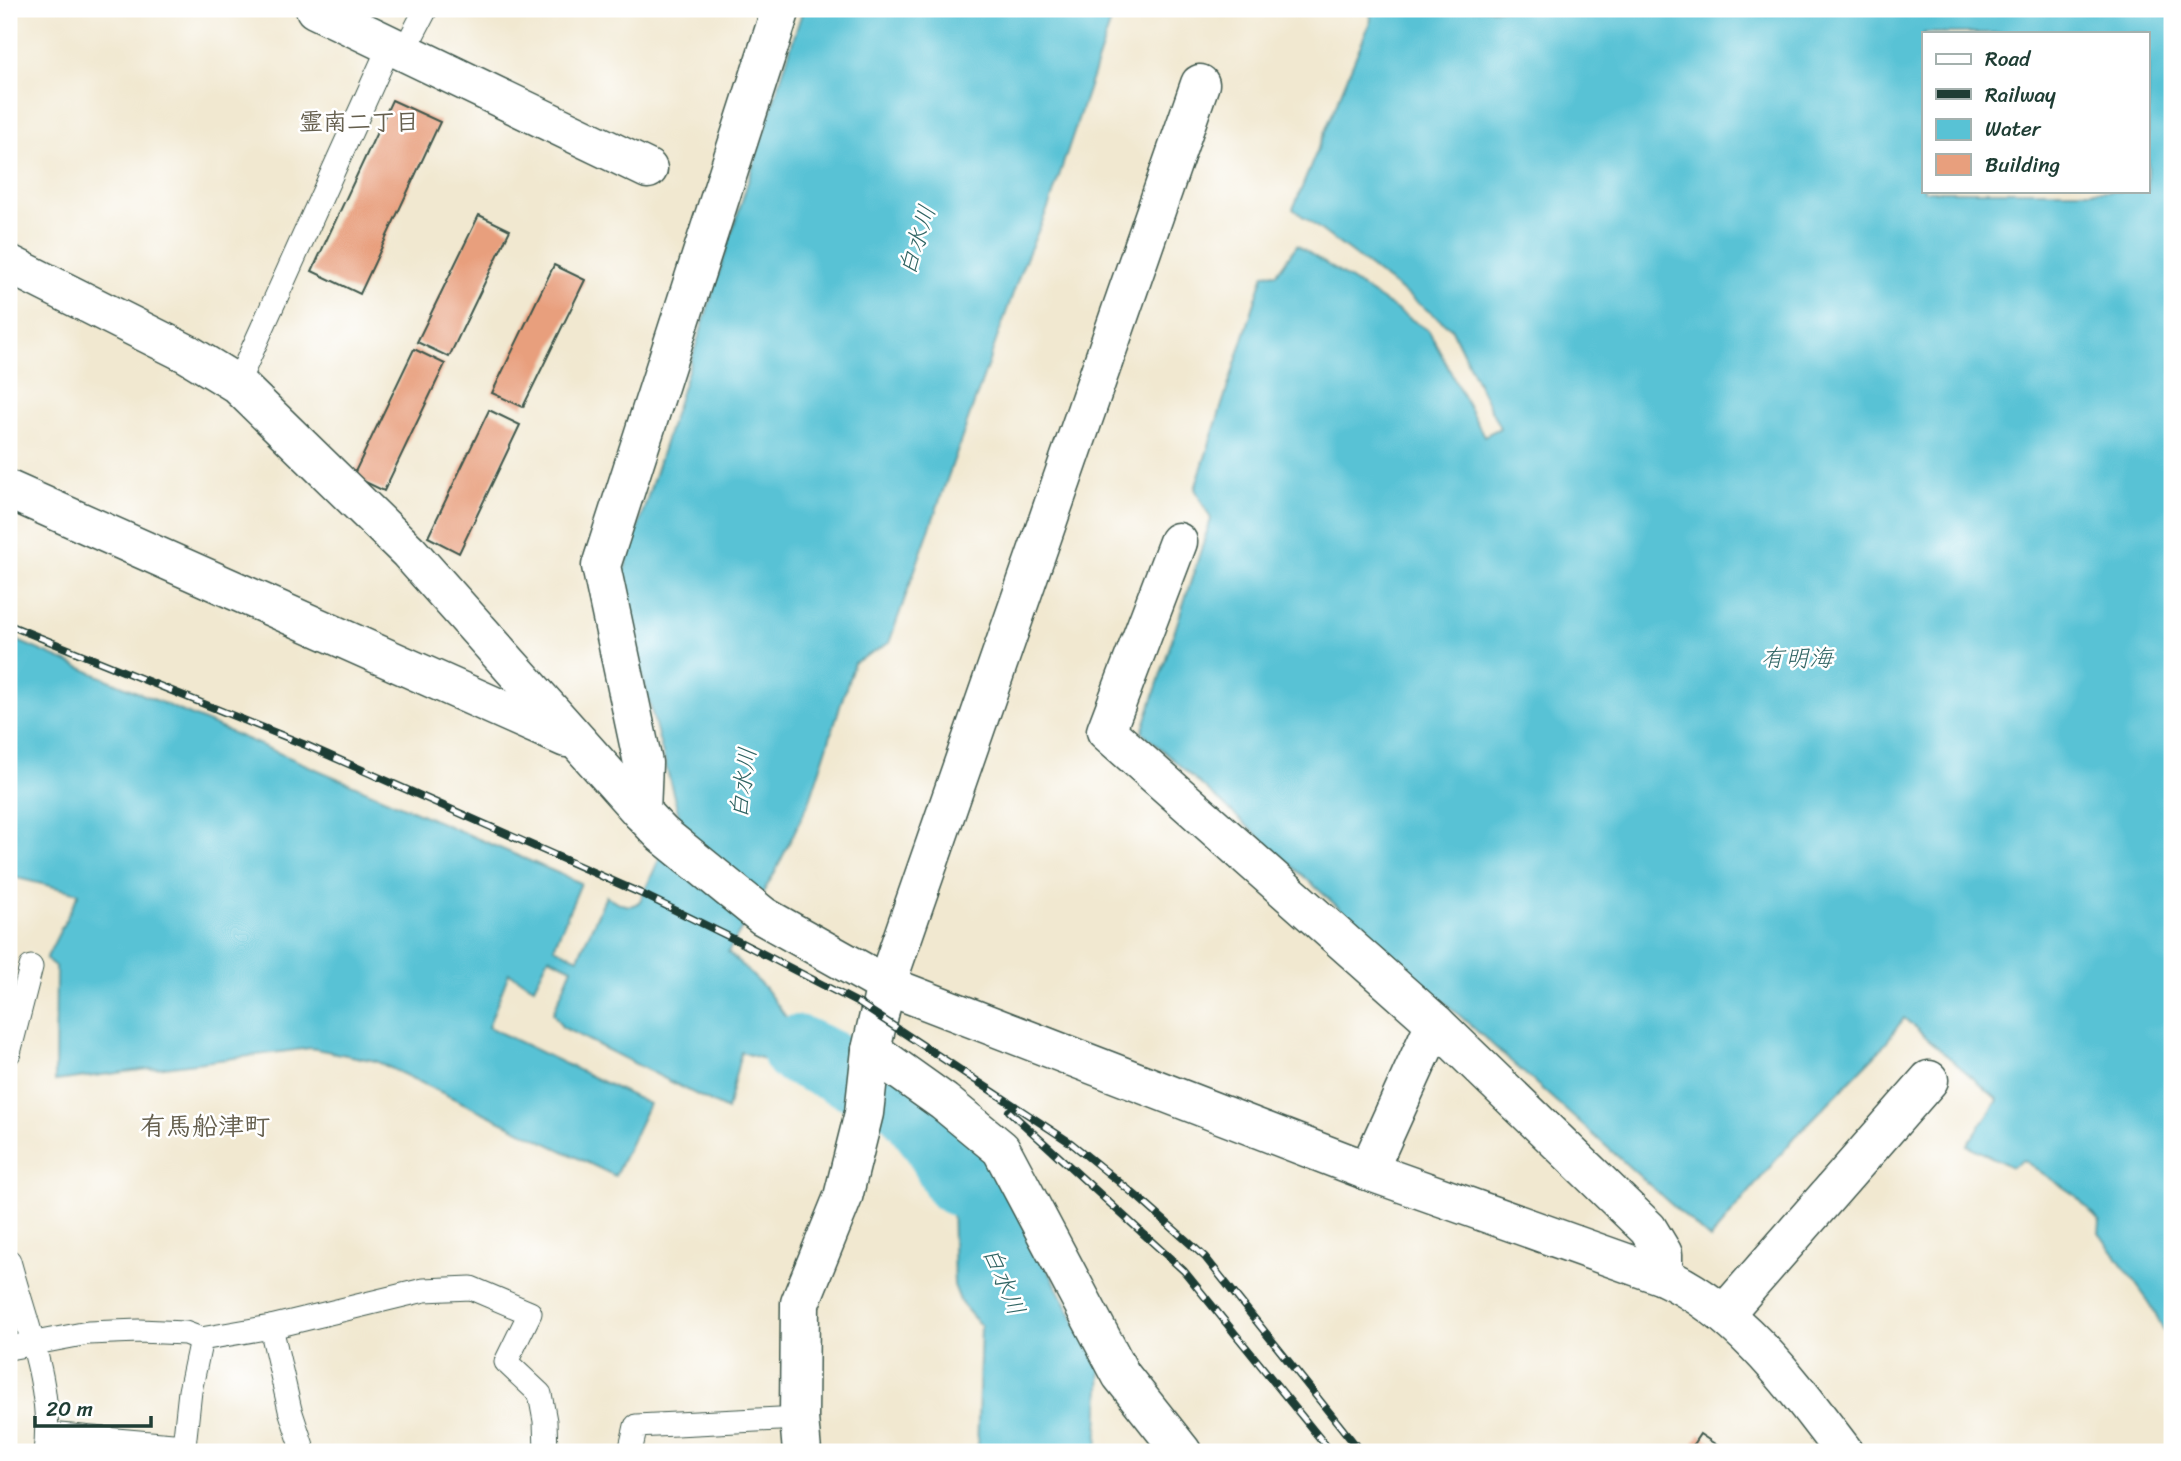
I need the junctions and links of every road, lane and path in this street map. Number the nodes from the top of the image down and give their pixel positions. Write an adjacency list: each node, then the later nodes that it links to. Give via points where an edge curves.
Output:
1 (315, 9): 4 (street)
2 (426, 9): 4 (lane)
3 (781, 9): 12 (street, via 601,566)
4 (397, 48): 6 (street); 8 (lane)
5 (1200, 84): 14 (street)
6 (648, 169)
7 (9, 264): 8 (street, via 188,354)
8 (237, 384): 11 (street, via 409,552)
9 (9, 490): 11 (street)
10 (1178, 542): 15 (street, via 1106,731)
11 (579, 744): 12 (street)
12 (652, 823): 14 (street, via 763,916)
13 (31, 967): 16 (lane)
14 (886, 985): 17 (street); 19 (street)
15 (1436, 1023): 19 (street); 21 (street, via 1648,1230 1663,1254)
16 (9, 1053)
17 (871, 1053): 27 (street, via 864,1113 843,1197 800,1303); 33 (street, via 944,1102 1001,1149 1121,1376)
18 (1930, 1080): 22 (street)
19 (1368, 1171): 21 (street)
20 (9, 1263): 25 (lane)
21 (1662, 1276): 22 (street)
22 (1725, 1313): 34 (street, via 1790,1381)
23 (271, 1327): 24 (lane); 30 (lane); 31 (lane, via 424,1290 471,1288 530,1314 506,1362 540,1394)
24 (201, 1339): 25 (lane, via 185,1333 139,1331 88,1333); 29 (lane, via 184,1446)
25 (33, 1345): 26 (lane); 28 (lane, via 44,1394)
26 (9, 1348)
27 (800, 1435): 32 (lane, via 636,1426)
28 (47, 1443): 29 (lane)
29 (134, 1447)
30 (304, 1452)
31 (546, 1452)
32 (631, 1452)
33 (1182, 1452)
34 (1844, 1452)

